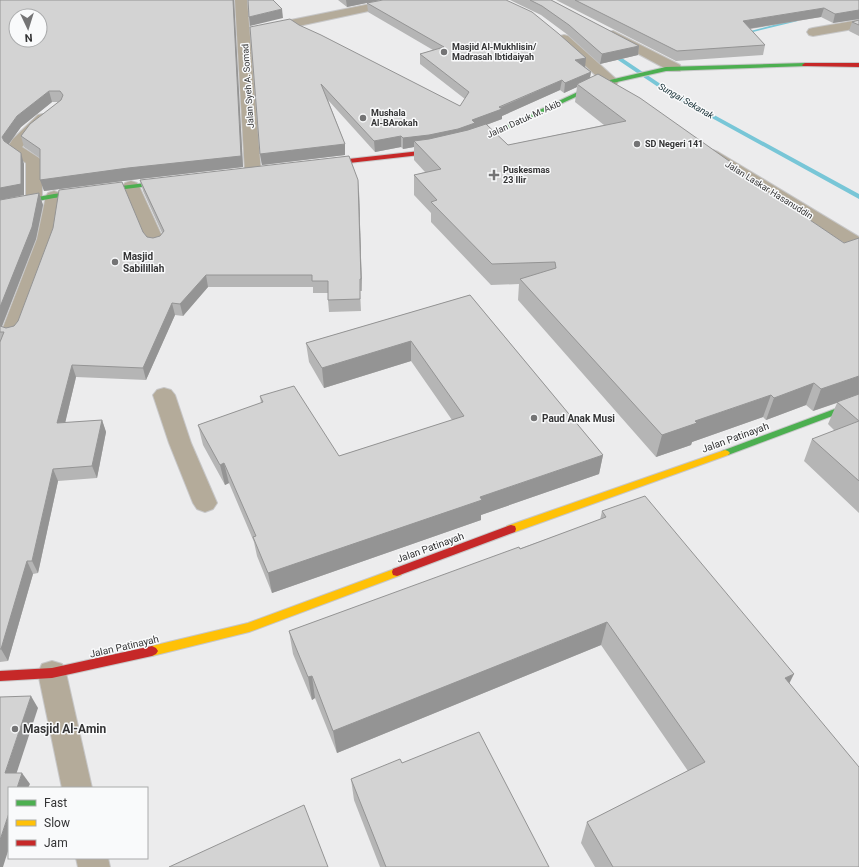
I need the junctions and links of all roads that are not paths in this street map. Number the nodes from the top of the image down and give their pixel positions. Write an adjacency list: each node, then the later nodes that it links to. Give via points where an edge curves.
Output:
1 (241, 0): 7 (street, Jalan Syeh A. Somad)
2 (406, 0): 7 (street)
3 (859, 24): 6 (street)
4 (552, 30): 10 (street)
5 (605, 31): 9 (street)
6 (814, 32)
7 (244, 33): 15 (street, Jalan Syeh A. Somad)
8 (859, 65): 9 (street, Jalan Datuk M. Akib)
9 (670, 69): 10 (street, Jalan Datuk M. Akib)
10 (609, 82): 11 (street); 14 (street, Jalan Datuk M. Akib, via 462,145 429,152)
11 (617, 97)
12 (52, 111): 19 (street, via 27,132 14,148 34,161)
13 (701, 148): 22 (street, Jalan Laskar Hasanuddin)
14 (315, 165)
15 (253, 173)
16 (177, 181): 17 (street)
17 (132, 186): 18 (street); 21 (street)
18 (54, 196): 19 (street); 23 (street, via 46,239)
19 (34, 199): 20 (street)
20 (0, 206)
21 (156, 243)
22 (859, 244)
23 (11, 333)
24 (164, 395): 26 (street, via 180,443)
25 (859, 403): 27 (street, Jalan Patinayah, via 248,627 151,652)
26 (205, 503)
27 (52, 673): 28 (street, Jalan Patinayah); 29 (street)
28 (0, 676)
29 (77, 787)

